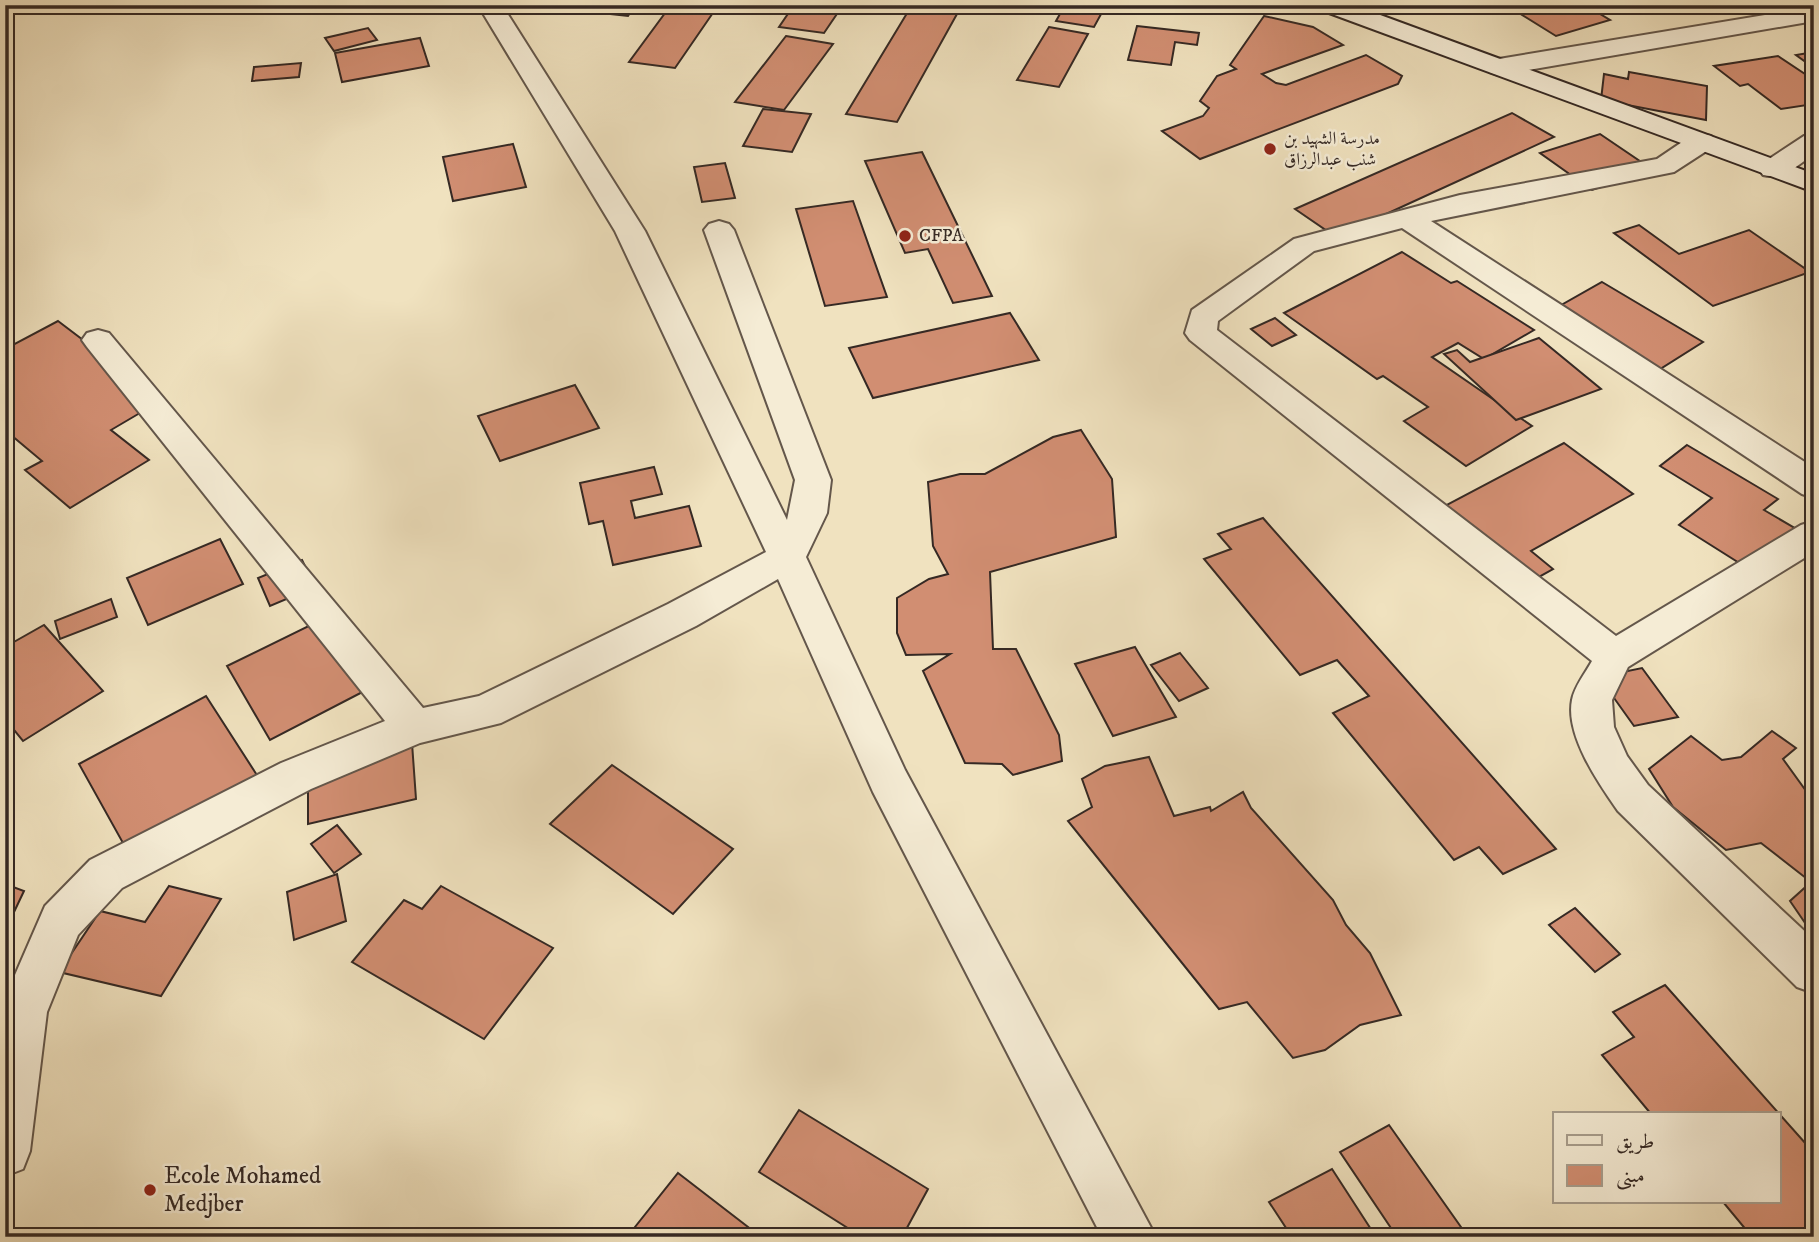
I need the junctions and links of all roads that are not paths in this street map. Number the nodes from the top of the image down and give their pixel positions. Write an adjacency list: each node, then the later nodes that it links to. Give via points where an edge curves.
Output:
1 (490, 5): 14 (street, via 630,231)
2 (1336, 6): 4 (street)
3 (1814, 14): 4 (street)
4 (1499, 67): 5 (street)
5 (1701, 142): 7 (street); 9 (street, via 1664,166)
6 (1814, 142): 7 (street)
7 (1773, 169): 8 (street)
8 (1814, 184)
9 (1407, 218): 12 (street); 15 (street, via 1304,245 1203,317 1201,333)
10 (719, 230): 14 (street, via 813,480 809,513)
11 (98, 340): 16 (street)
12 (1814, 485)
13 (1814, 534): 15 (street)
14 (787, 557): 16 (street, via 682,615 487,711); 19 (street, via 888,779)
15 (1614, 656): 17 (street, via 1592,700 1594,727 1610,766 1633,798)
16 (414, 727): 18 (street, via 296,776 106,874 61,921 23,1012)
17 (1814, 971)
18 (5, 1151)
19 (1130, 1237)

